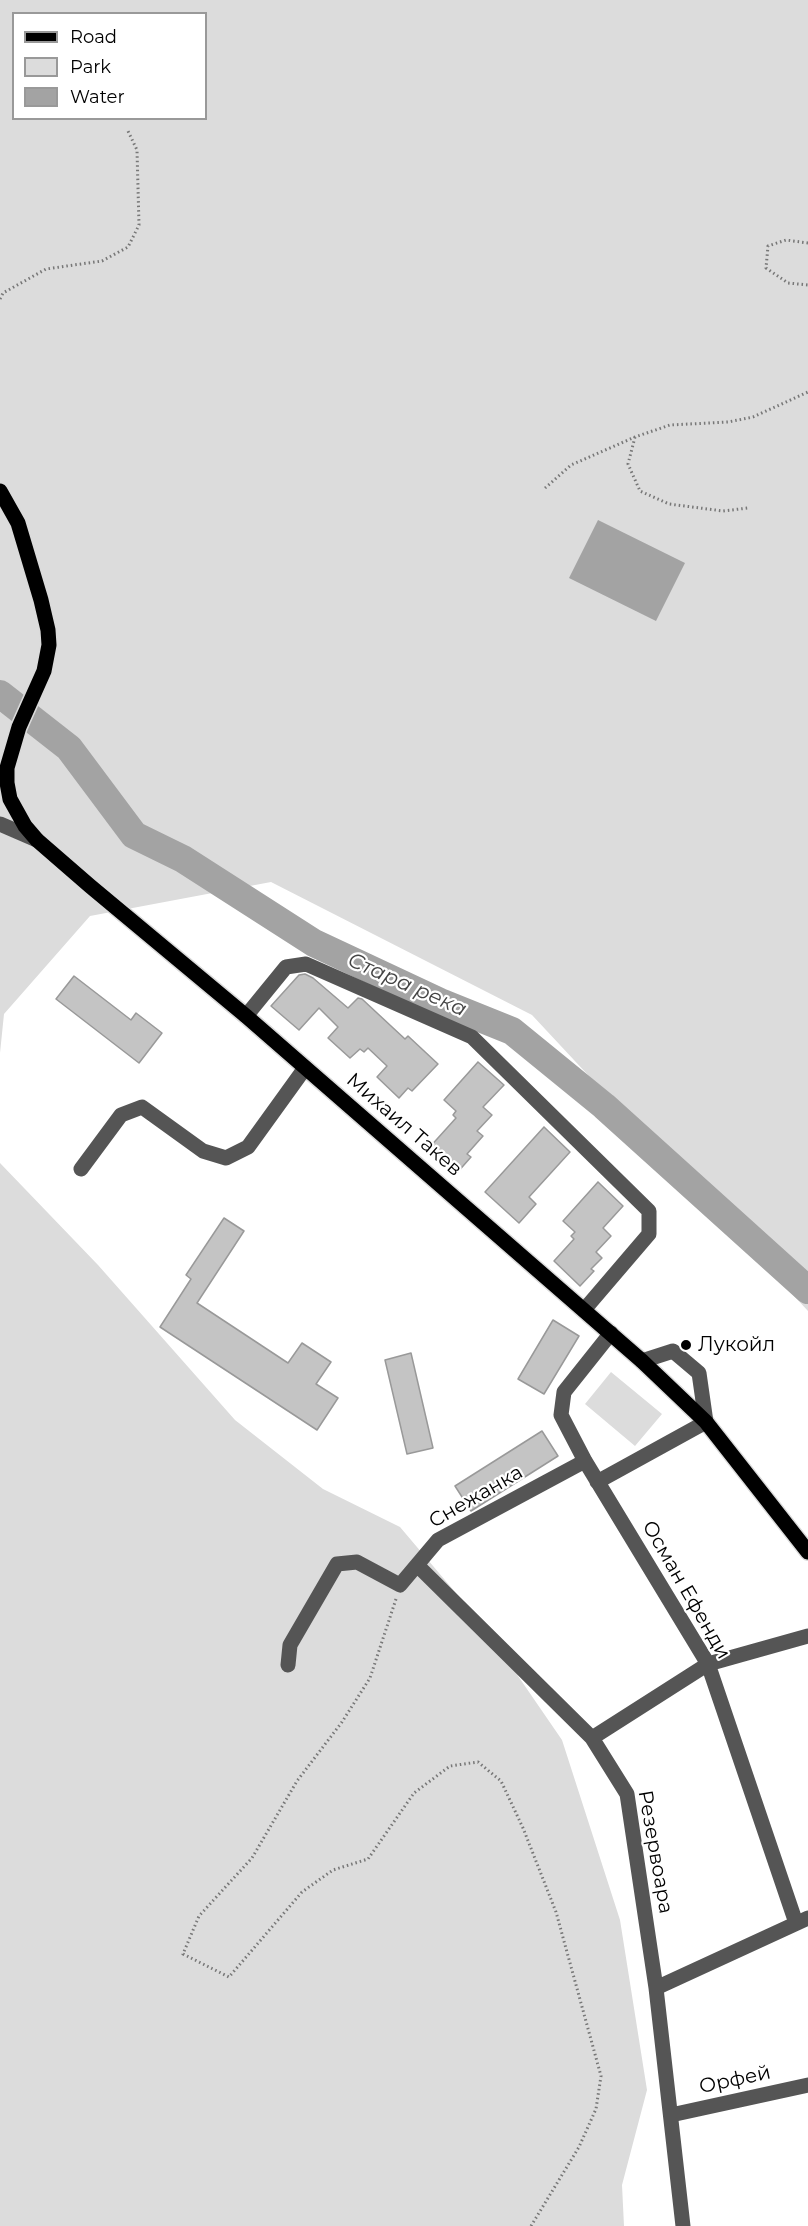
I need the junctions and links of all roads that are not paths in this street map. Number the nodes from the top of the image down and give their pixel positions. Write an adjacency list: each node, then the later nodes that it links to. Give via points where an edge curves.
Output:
1 (0, 491): 3 (main road, Михаил Такев, via 18,524 42,600 48,638 44,672 9,756 7,783 17,813)
2 (0, 824): 3 (street)
3 (37, 840): 4 (main road, Михаил Такев)
4 (246, 1016): 5 (main road, Михаил Такев); 7 (street, via 286,967 306,964 472,1037 649,1210 649,1234)
5 (305, 1068): 6 (street, via 248,1148 226,1158 203,1151 142,1107 121,1114); 7 (main road, Михаил Такев)
6 (81, 1169)
7 (584, 1310): 8 (main road, Михаил Такев)
8 (610, 1333): 9 (main road, Михаил Такев); 11 (street, Осман Ефенди, via 564,1392 561,1415)
9 (642, 1361): 10 (main road, Михаил Такев); 10 (street, via 673,1351 699,1373)
10 (706, 1422): 12 (street); 13 (main road, Михаил Такев)
11 (585, 1461): 12 (street, Осман Ефенди); 14 (street, Снежанка, via 438,1540)
12 (597, 1482): 16 (street, Осман Ефенди)
13 (808, 1552)
14 (417, 1565): 17 (street, Снежанка, via 401,1583 357,1562 337,1564 290,1645); 18 (street, Резервоара)
15 (808, 1636): 16 (street)
16 (708, 1664): 18 (street); 19 (street, Осман Ефенди)
17 (288, 1665)
18 (592, 1738): 20 (street, Резервоара, via 627,1794)
19 (802, 1920): 20 (street)
20 (656, 1988): 22 (street, Резервоара)
21 (808, 2085): 22 (street, Орфей)
22 (671, 2115): 23 (street, Резервоара)
23 (683, 2226)

